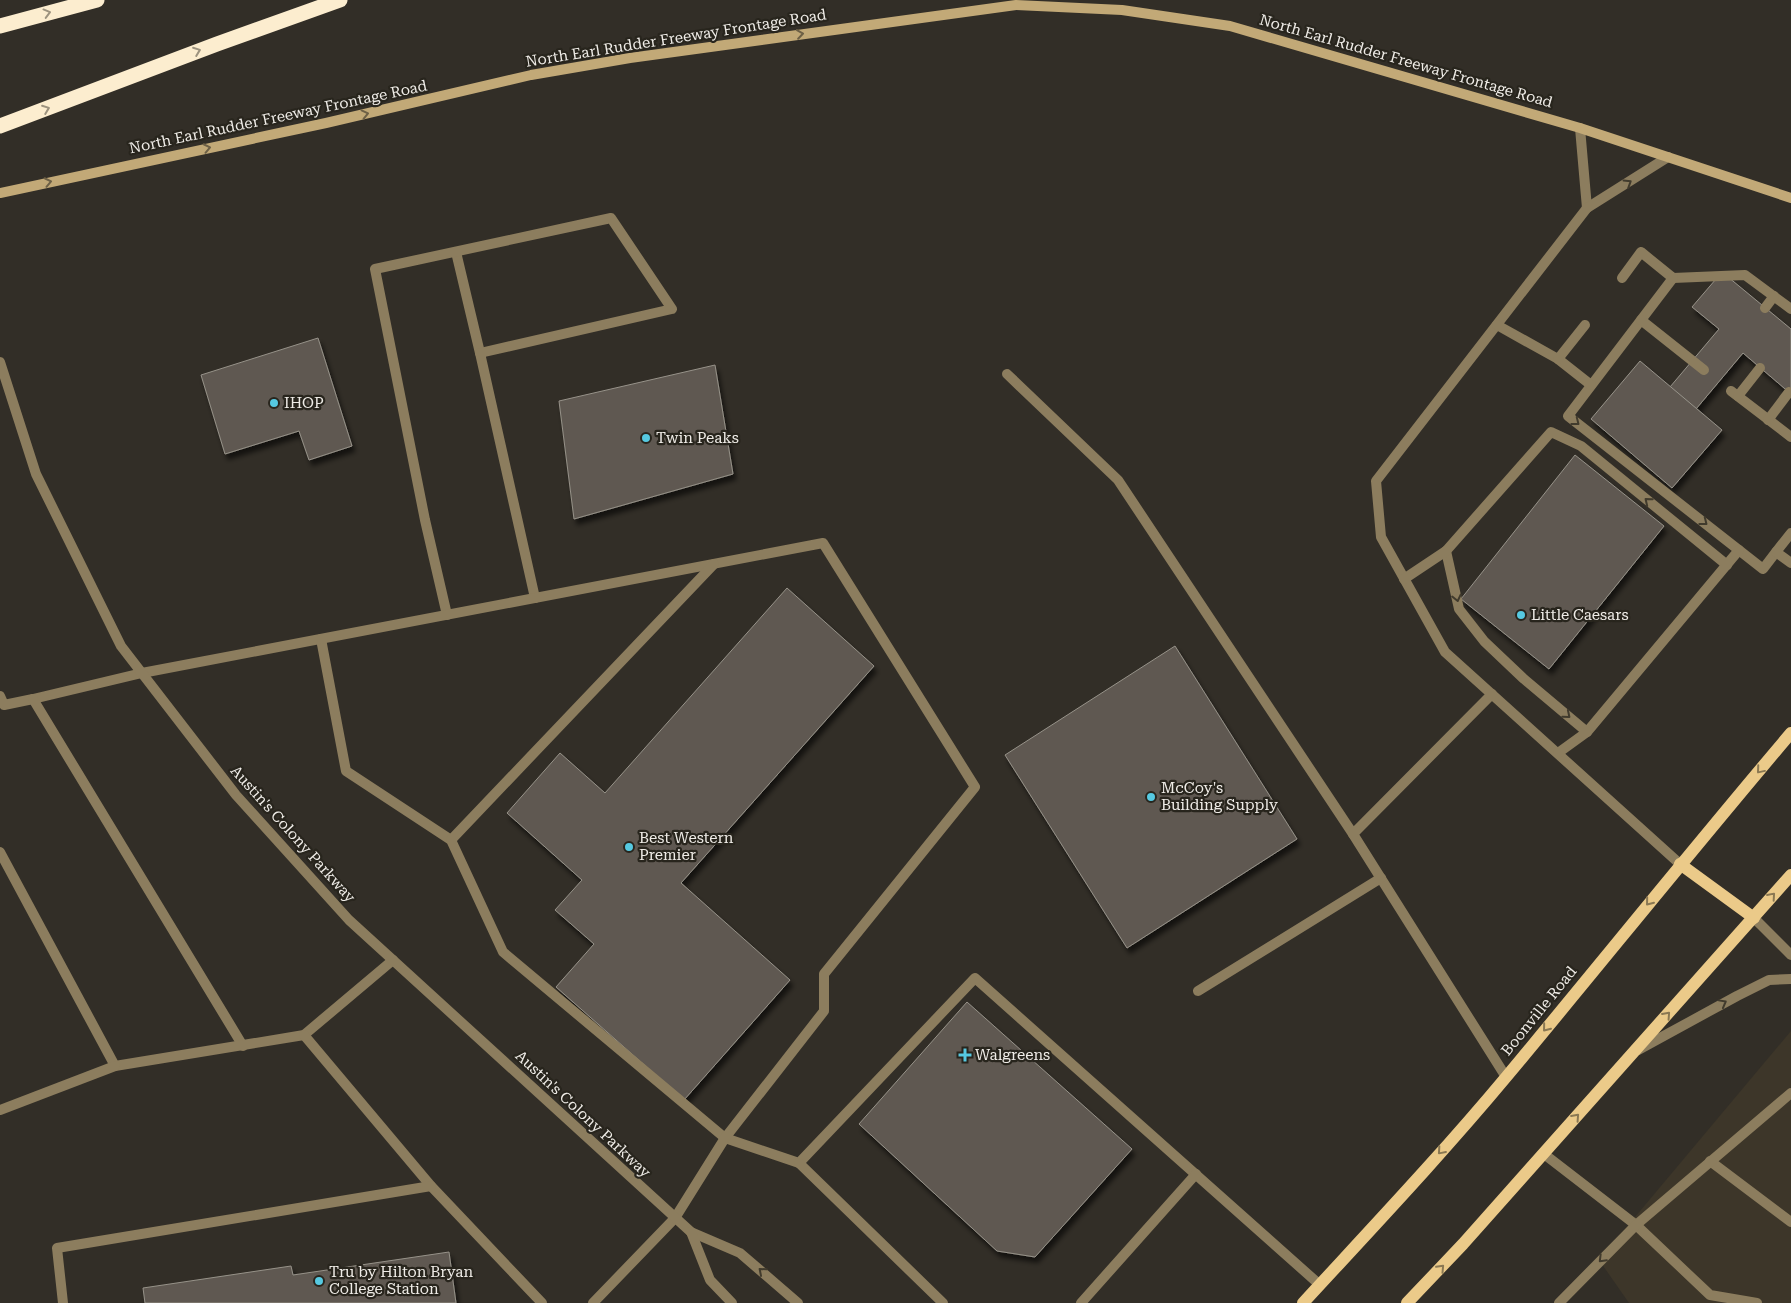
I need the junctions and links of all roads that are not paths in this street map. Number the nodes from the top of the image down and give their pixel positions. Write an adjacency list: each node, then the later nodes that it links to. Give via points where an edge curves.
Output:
1 (98, 0): 3 (highway, one-way to 1)
2 (340, 0): 4 (highway, one-way to 2)
3 (0, 26)
4 (0, 126)
5 (1580, 128): 6 (main road, North Earl Rudder Freeway Frontage Road); 7 (main road, North Earl Rudder Freeway Frontage Road, one-way to 5, via 531,75 630,58 1016,5 1122,10 1230,26); 9 (street)
6 (1668, 157): 8 (main road, North Earl Rudder Freeway Frontage Road); 9 (street, one-way to 6)
7 (0, 193)
8 (1791, 198)
9 (1587, 208): 17 (street)
10 (456, 252): 19 (street); 19 (street, via 611,218 672,309); 38 (street, via 375,269)
11 (1622, 278): 12 (street, via 1641,252)
12 (1673, 278): 13 (street, via 1745,275); 16 (street)
13 (1774, 296): 14 (street); 15 (street)
14 (1765, 308)
15 (1791, 309)
16 (1641, 320): 23 (street); 25 (street)
17 (1497, 325): 20 (street); 36 (street, via 1376,481 1381,537)
18 (1585, 325): 20 (street)
19 (480, 353): 37 (street)
20 (1558, 359): 25 (street)
21 (0, 362): 40 (street, Austin's Colony Parkway, via 36,474 121,646)
22 (1760, 368): 27 (street, via 1734,394)
23 (1704, 370)
24 (1008, 374): 47 (street, via 1118,480)
25 (1591, 385): 30 (street, one-way to 30, via 1568,416)
26 (1789, 392): 27 (street)
27 (1768, 420): 28 (street)
28 (1791, 437)
29 (1791, 533): 32 (street)
30 (1739, 550): 32 (street, via 1762,569); 35 (street)
31 (1446, 551): 35 (street, one-way to 31, via 1581,446 1551,432); 36 (street); 44 (street, one-way to 44, via 1459,609 1484,641)
32 (1776, 552): 33 (street)
33 (1791, 563)
34 (714, 564): 37 (street); 48 (street); 65 (street, via 823,543 974,787 824,974 824,1011)
35 (1727, 565): 44 (street)
36 (1404, 579): 41 (street, via 1445,652)
37 (535, 598): 38 (street)
38 (447, 615): 39 (street)
39 (321, 639): 40 (street); 48 (street, via 346,771)
40 (142, 673): 42 (street); 55 (street, Austin's Colony Parkway, via 236,795 349,920)
41 (1492, 694): 46 (street); 47 (street)
42 (33, 700): 43 (street); 59 (street)
43 (1, 704)
44 (1587, 732): 46 (street)
45 (1791, 733): 50 (main road, Boonville Road, one-way to 50)
46 (1558, 754): 50 (street)
47 (1353, 834): 52 (street)
48 (451, 840): 65 (street, via 502,952)
49 (0, 852): 61 (street)
50 (1680, 864): 53 (main road); 62 (main road, Boonville Road, one-way to 62)
51 (1791, 875): 53 (main road, one-way to 51)
52 (1381, 878): 57 (street); 62 (street)
53 (1754, 918): 54 (street); 60 (main road, one-way to 53)
54 (1791, 955)
55 (393, 960): 58 (street); 71 (street, Austin's Colony Parkway)
56 (1791, 979): 60 (street, one-way to 56, via 1770,980)
57 (1198, 991)
58 (304, 1035): 59 (street); 70 (street)
59 (243, 1046): 61 (street)
60 (1635, 1052): 66 (main road, one-way to 60)
61 (115, 1066): 64 (street)
62 (1506, 1077): 75 (main road, Boonville Road, one-way to 75)
63 (1791, 1093): 67 (street)
64 (0, 1110)
65 (725, 1138): 68 (street); 71 (street)
66 (1544, 1154): 73 (street); 84 (main road, one-way to 66)
67 (1710, 1161): 72 (street); 73 (street)
68 (799, 1163): 69 (street, via 975,978); 81 (street)
69 (1196, 1174): 75 (street); 82 (street)
70 (430, 1186): 76 (street, via 57,1248); 77 (street)
71 (675, 1218): 74 (street, Austin's Colony Parkway); 78 (street)
72 (1791, 1222)
73 (1636, 1225): 85 (street, one-way to 85); 86 (street, via 1710,1295)
74 (691, 1232): 79 (street, Austin's Colony Parkway, via 710,1280); 80 (street, Austin's Colony Parkway, one-way to 74, via 740,1253)
75 (1320, 1285): 83 (main road, Boonville Road)
76 (63, 1303)
77 (542, 1303)
78 (593, 1303)
79 (732, 1303)
80 (798, 1303)
81 (943, 1303)
82 (1081, 1303)
83 (1303, 1303)
84 (1407, 1303)
85 (1559, 1303)
86 (1757, 1303)

